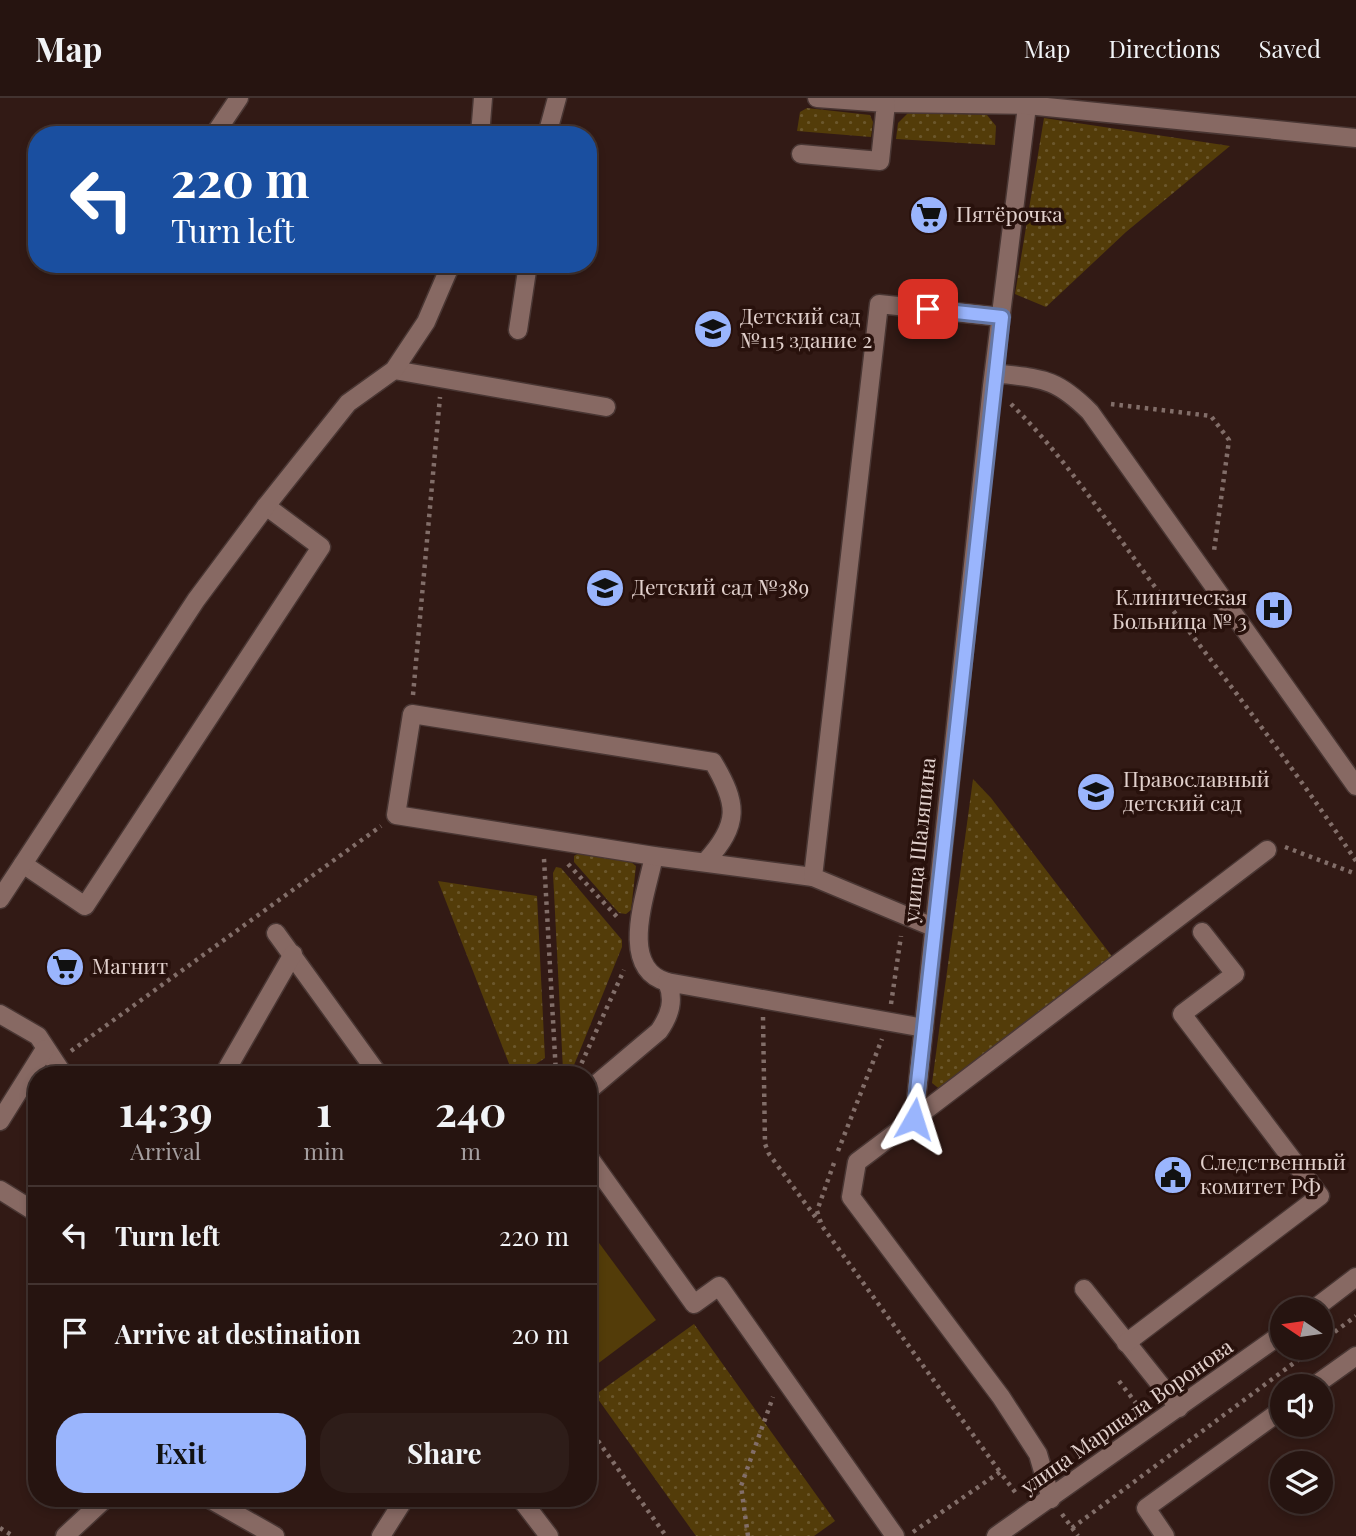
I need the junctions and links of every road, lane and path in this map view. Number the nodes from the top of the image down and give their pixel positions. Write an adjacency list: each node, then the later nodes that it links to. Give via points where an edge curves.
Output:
1 (239, 98): 7 (street)
2 (483, 98): 8 (street)
3 (557, 98): 9 (street)
4 (817, 98): 6 (street)
5 (1028, 101): 6 (street); 10 (street); 14 (street, улица Шаляпина)
6 (886, 103): 11 (street, via 880,161)
7 (220, 126)
8 (481, 126)
9 (549, 126)
10 (1356, 138)
11 (801, 153)
12 (447, 273): 16 (street, via 426,322)
13 (527, 273): 15 (street)
14 (1002, 317): 18 (street, улица Шаляпина); 33 (street, via 879,304)
15 (519, 330)
16 (394, 370): 17 (street); 21 (street, via 348,403)
17 (442, 379): 20 (street); 23 (path)
18 (993, 379): 19 (street, via 1037,379 1064,387); 30 (path, via 1038,431 1272,741); 36 (street, улица Шаляпина)
19 (1082, 404): 22 (street); 22 (path, via 1211,416 1229,440)
20 (606, 407)
21 (265, 506): 31 (street, via 196,600); 31 (street, via 321,547 85,906)
22 (1210, 582): 24 (street)
23 (412, 714): 25 (street); 29 (street, via 713,762 727,785 733,815 726,839)
24 (1356, 786)
25 (396, 815): 26 (street); 46 (path)
26 (543, 838): 28 (street); 39 (path); 49 (path)
27 (1267, 850): 32 (path, via 1283,846); 53 (street)
28 (654, 856): 29 (street); 39 (street)
29 (706, 861): 33 (street)
30 (1356, 861)
31 (23, 864): 34 (street)
32 (1356, 874)
33 (813, 877): 35 (street)
34 (0, 899)
35 (904, 914): 36 (street); 44 (path)
36 (933, 927): 45 (street, улица Шаляпина)
37 (1202, 932): 65 (street, via 1235,974 1182,1014 1320,1196)
38 (276, 933): 40 (street)
39 (638, 940): 41 (street, via 641,963 652,976); 50 (path)
40 (293, 954): 47 (street); 48 (street)
41 (667, 982): 42 (street); 51 (street, via 672,999 659,1031)
42 (762, 1000): 44 (street); 58 (path, via 765,1144)
43 (0, 1014): 46 (street, via 38,1037)
44 (888, 1022): 45 (street); 58 (path, via 821,1196 817,1211)
45 (924, 1028): 53 (street, улица Шаляпина)
46 (54, 1062)
47 (229, 1066)
48 (373, 1066)
49 (556, 1066)
50 (581, 1066)
51 (597, 1083)
52 (28, 1090): 54 (street)
53 (914, 1119): 77 (street, via 857,1162 851,1197 1009,1408 1038,1454)
54 (0, 1121)
55 (597, 1169): 68 (street, via 694,1304 719,1286)
56 (0, 1190): 57 (street)
57 (28, 1207)
58 (822, 1226): 75 (path)
59 (1356, 1277): 61 (street)
60 (1084, 1289): 65 (street)
61 (1330, 1297)
62 (1356, 1316): 63 (path)
63 (1334, 1332)
64 (1270, 1342): 71 (street, улица Маршала Воронова)
65 (1126, 1343): 71 (street)
66 (1356, 1356): 69 (street)
67 (1298, 1360): 83 (path)
68 (782, 1374): 90 (path, via 741,1486); 91 (street)
69 (1331, 1374)
70 (1119, 1381): 72 (path)
71 (1179, 1408): 77 (street, улица Маршала Воронова)
72 (1144, 1415)
73 (1270, 1418): 94 (street, via 1146,1508)
74 (597, 1440): 89 (path)
75 (1000, 1472): 76 (path); 92 (path)
76 (1020, 1499)
77 (1051, 1499): 93 (street, улица Маршала Воронова)
78 (96, 1507): 85 (street)
79 (224, 1507): 86 (street)
80 (399, 1507): 87 (street)
81 (527, 1507): 88 (street)
82 (0, 1528): 84 (path)
83 (1072, 1528)
84 (13, 1536)
85 (65, 1536)
86 (275, 1536)
87 (381, 1536)
88 (549, 1536)
89 (666, 1536)
90 (748, 1536)
91 (895, 1536)
92 (907, 1536)
93 (996, 1536)
94 (1165, 1536)

